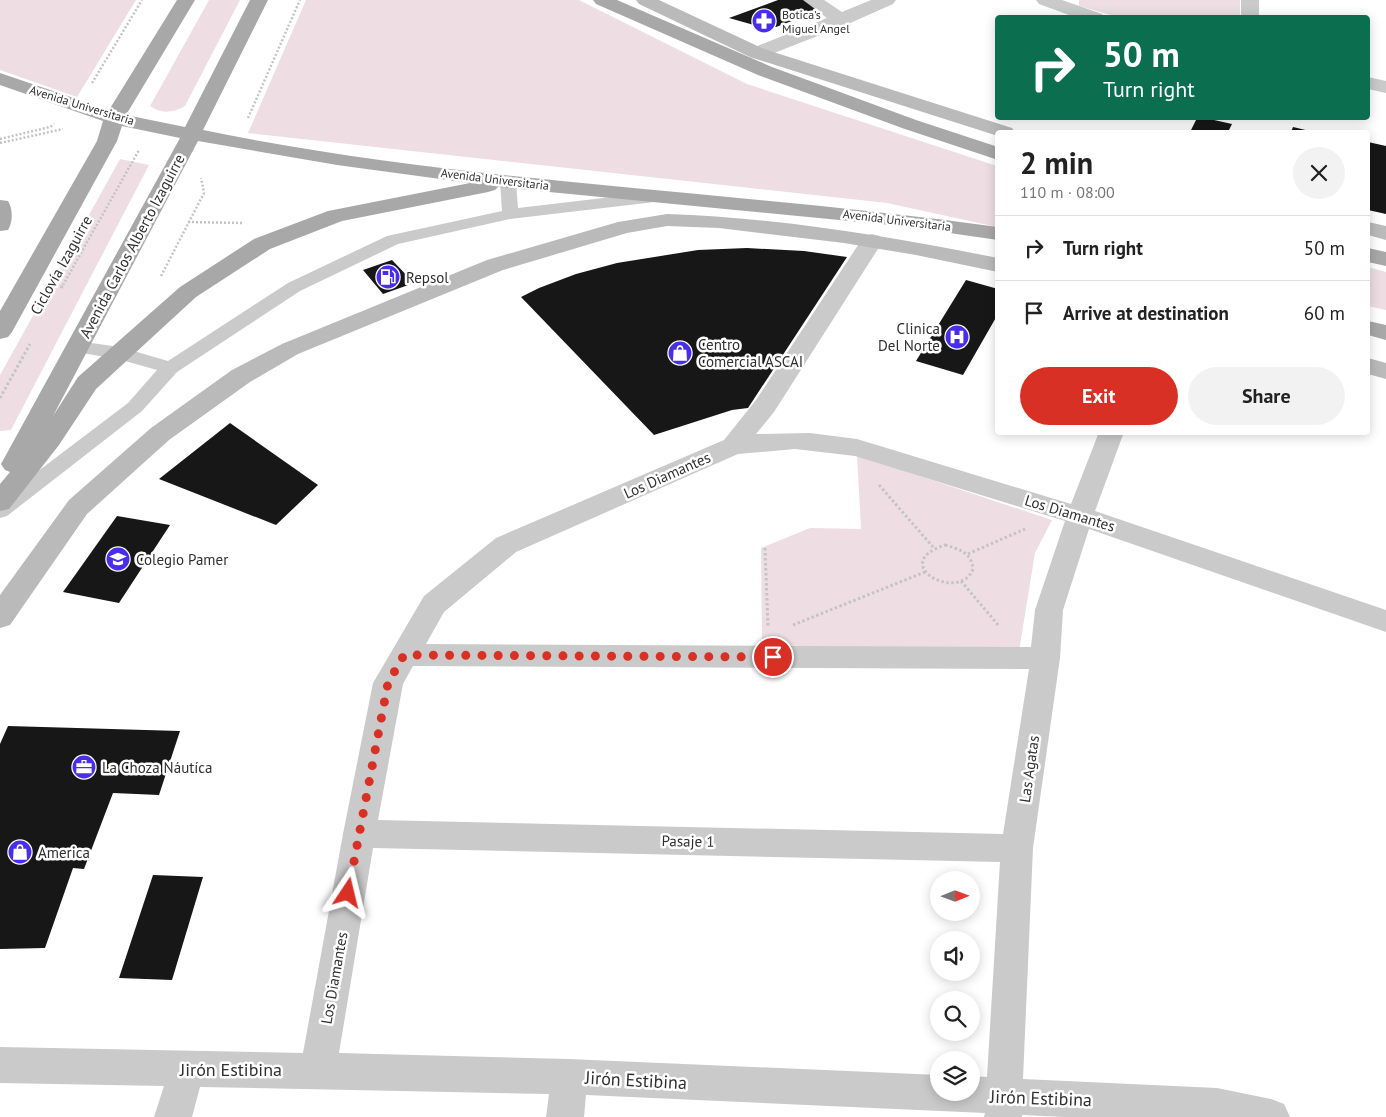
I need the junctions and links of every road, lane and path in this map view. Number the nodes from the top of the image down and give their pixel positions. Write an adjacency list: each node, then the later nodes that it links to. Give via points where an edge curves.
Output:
1 (142, 0): 18 (path)
2 (186, 0): 19 (main road)
3 (259, 0): 21 (main road, Avenida Carlos Alberto Izaguirre)
4 (300, 0): 23 (path, via 242,131)
5 (602, 0): 25 (main road, via 765,71)
6 (645, 0): 14 (street)
7 (812, 0): 13 (street)
8 (887, 0): 13 (street)
9 (1045, 0): 11 (street)
10 (1250, 0): 12 (street)
11 (1088, 15)
12 (1250, 15)
13 (842, 20): 14 (street)
14 (757, 53): 20 (street)
15 (0, 79): 18 (main road, Avenida Universitaria)
16 (1370, 83): 17 (street)
17 (1386, 87)
18 (78, 106): 19 (main road, Avenida Universitaria); 22 (path, via 50,127)
19 (114, 118): 21 (main road, Avenida Universitaria); 42 (main road, via 107,141)
20 (999, 130)
21 (192, 135): 23 (main road, Avenida Universitaria); 45 (main road, Avenida Carlos Alberto Izaguirre)
22 (0, 139)
23 (226, 141): 26 (main road, Avenida Universitaria); 39 (path, via 198,161 204,193)
24 (142, 144): 40 (path, Ciclovía Izaguirre)
25 (995, 153)
26 (508, 182): 27 (main road, Avenida Universitaria); 29 (lane); 46 (main road, via 336,216 262,244 188,292)
27 (664, 196): 29 (lane); 30 (main road); 34 (main road, Avenida Universitaria, via 901,220)
28 (0, 206): 31 (main road)
29 (510, 214): 48 (lane, via 393,240 294,287)
30 (668, 220): 35 (street, Avenida Universitaria, via 776,227); 64 (street, Avenida Universitaria, via 602,233 495,265 290,349 241,376 160,434 78,507)
31 (0, 225)
32 (1370, 229): 33 (street)
33 (1386, 233)
34 (995, 234)
35 (872, 241): 38 (street, Avenida Universitaria); 52 (street, via 765,406)
36 (1370, 256): 37 (main road)
37 (1386, 260)
38 (995, 264)
39 (157, 284)
40 (58, 294)
41 (1370, 329): 43 (main road)
42 (0, 332)
43 (1386, 333)
44 (34, 337): 50 (path, Ciclovía Izaguirre)
45 (77, 347): 46 (lane); 54 (main road, Avenida Carlos Alberto Izaguirre)
46 (120, 353): 48 (lane); 55 (main road, via 87,383 50,439)
47 (1370, 367): 49 (street)
48 (170, 368): 56 (lane, via 135,407)
49 (1386, 371)
50 (0, 398)
51 (1111, 435): 57 (street, Las Agatas)
52 (733, 446): 57 (street, Los Diamantes, via 764,440 826,441); 69 (street, Los Diamantes, via 506,545 434,604)
53 (878, 484): 59 (path)
54 (0, 490)
55 (0, 502)
56 (0, 511)
57 (1080, 516): 65 (street, Los Diamantes); 70 (street, Las Agatas, via 1049,610)
58 (1029, 528): 61 (path)
59 (933, 547): 61 (path, via 945,545); 62 (path, via 922,557)
60 (765, 548): 68 (path)
61 (968, 554): 63 (path, via 973,562 973,571)
62 (925, 572): 63 (path, via 945,583); 66 (path)
63 (961, 581): 67 (path)
64 (0, 617)
65 (1386, 621)
66 (786, 627)
67 (1003, 631)
68 (768, 634)
69 (404, 655): 70 (street); 71 (street, Los Diamantes, via 388,683)
70 (1045, 658): 72 (street, Las Agatas)
71 (359, 834): 72 (street, Pasaje 1); 75 (street, Los Diamantes)
72 (1018, 848): 77 (street, Las Agatas)
73 (0, 1065): 74 (street, Jirón Estibina)
74 (187, 1070): 75 (street, Jirón Estibina); 78 (street)
75 (318, 1070): 76 (street, Jirón Estibina)
76 (569, 1077): 77 (street, Jirón Estibina); 79 (street)
77 (1004, 1107): 80 (street, Jirón Estibina, via 1217,1106)
78 (174, 1117)
79 (565, 1117)
80 (1271, 1117)

